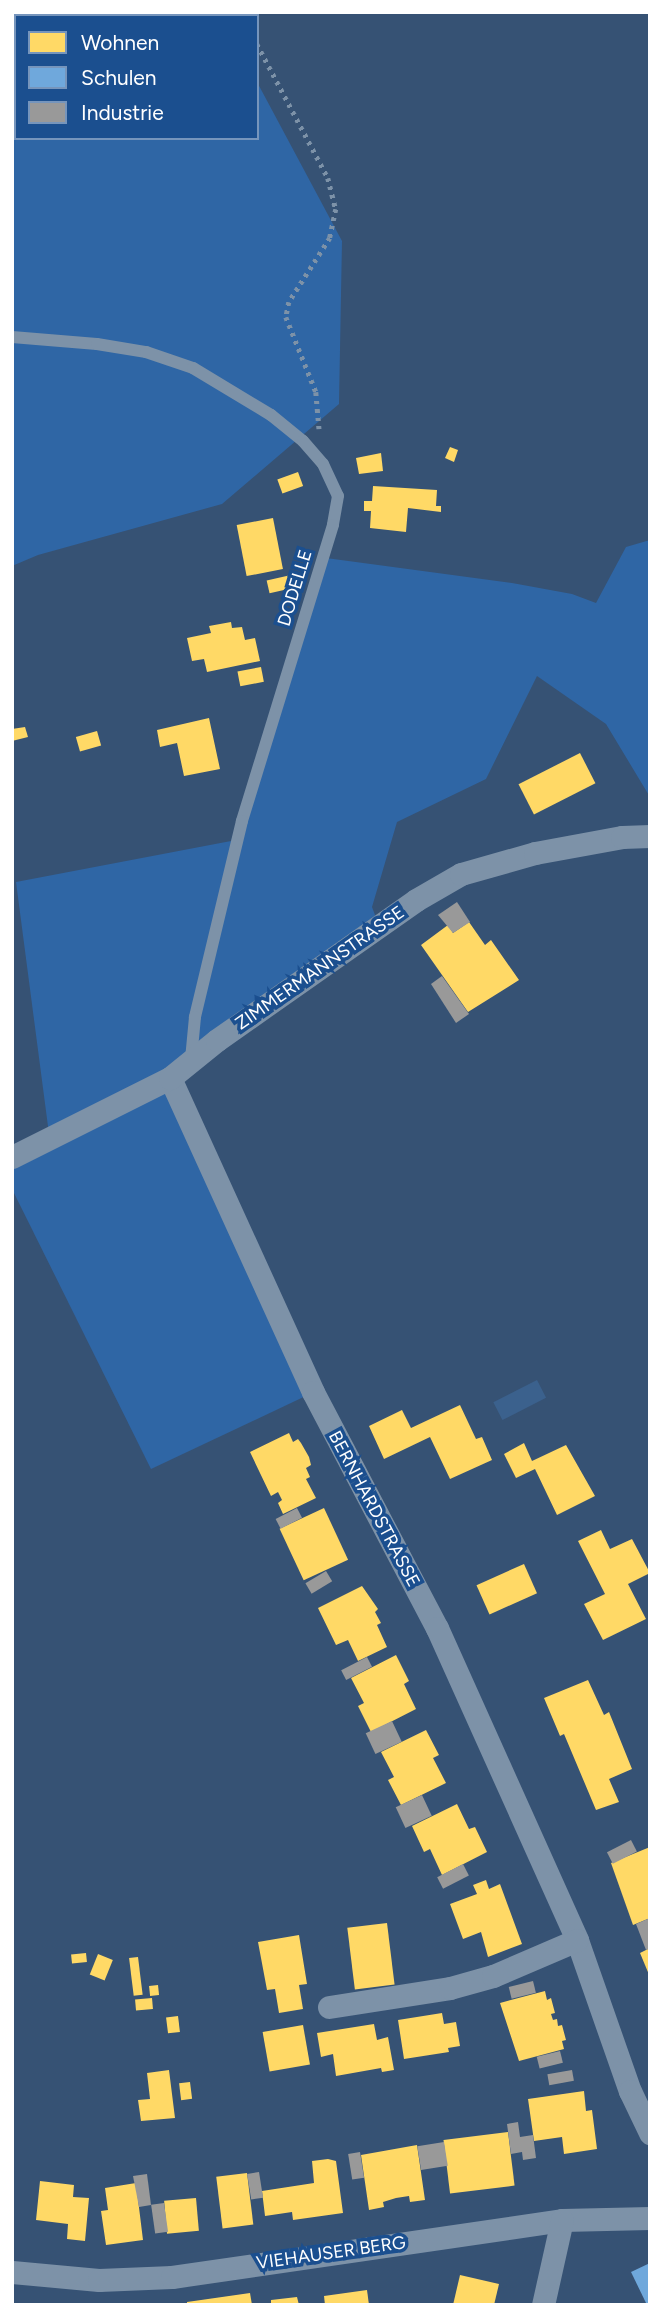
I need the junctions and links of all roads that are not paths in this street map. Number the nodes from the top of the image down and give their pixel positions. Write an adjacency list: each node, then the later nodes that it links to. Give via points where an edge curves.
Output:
1 (12, 337): 3 (lane, DODELLE, via 146,352 193,368 271,415 303,441 323,464 338,496 242,821 195,1017)
2 (650, 836): 3 (street, ZIMMERMANNSTRASSE, via 535,853 461,874 416,900)
3 (191, 1059): 4 (street, ZIMMERMANNSTRASSE)
4 (170, 1078): 5 (street, ZIMMERMANNSTRASSE); 6 (street, BERNHARDSTRASSE, via 313,1392 438,1628)
5 (12, 1157)
6 (578, 1940): 7 (street, via 493,1976); 8 (street, BERNHARDSTRASSE, via 630,2091)
7 (329, 2007)
8 (650, 2133)
9 (650, 2218): 10 (street, VIEHAUSER BERG)
10 (562, 2220): 11 (street, VIEHAUSER BERG, via 172,2277 99,2280); 12 (street)
11 (12, 2272)
12 (543, 2305)

